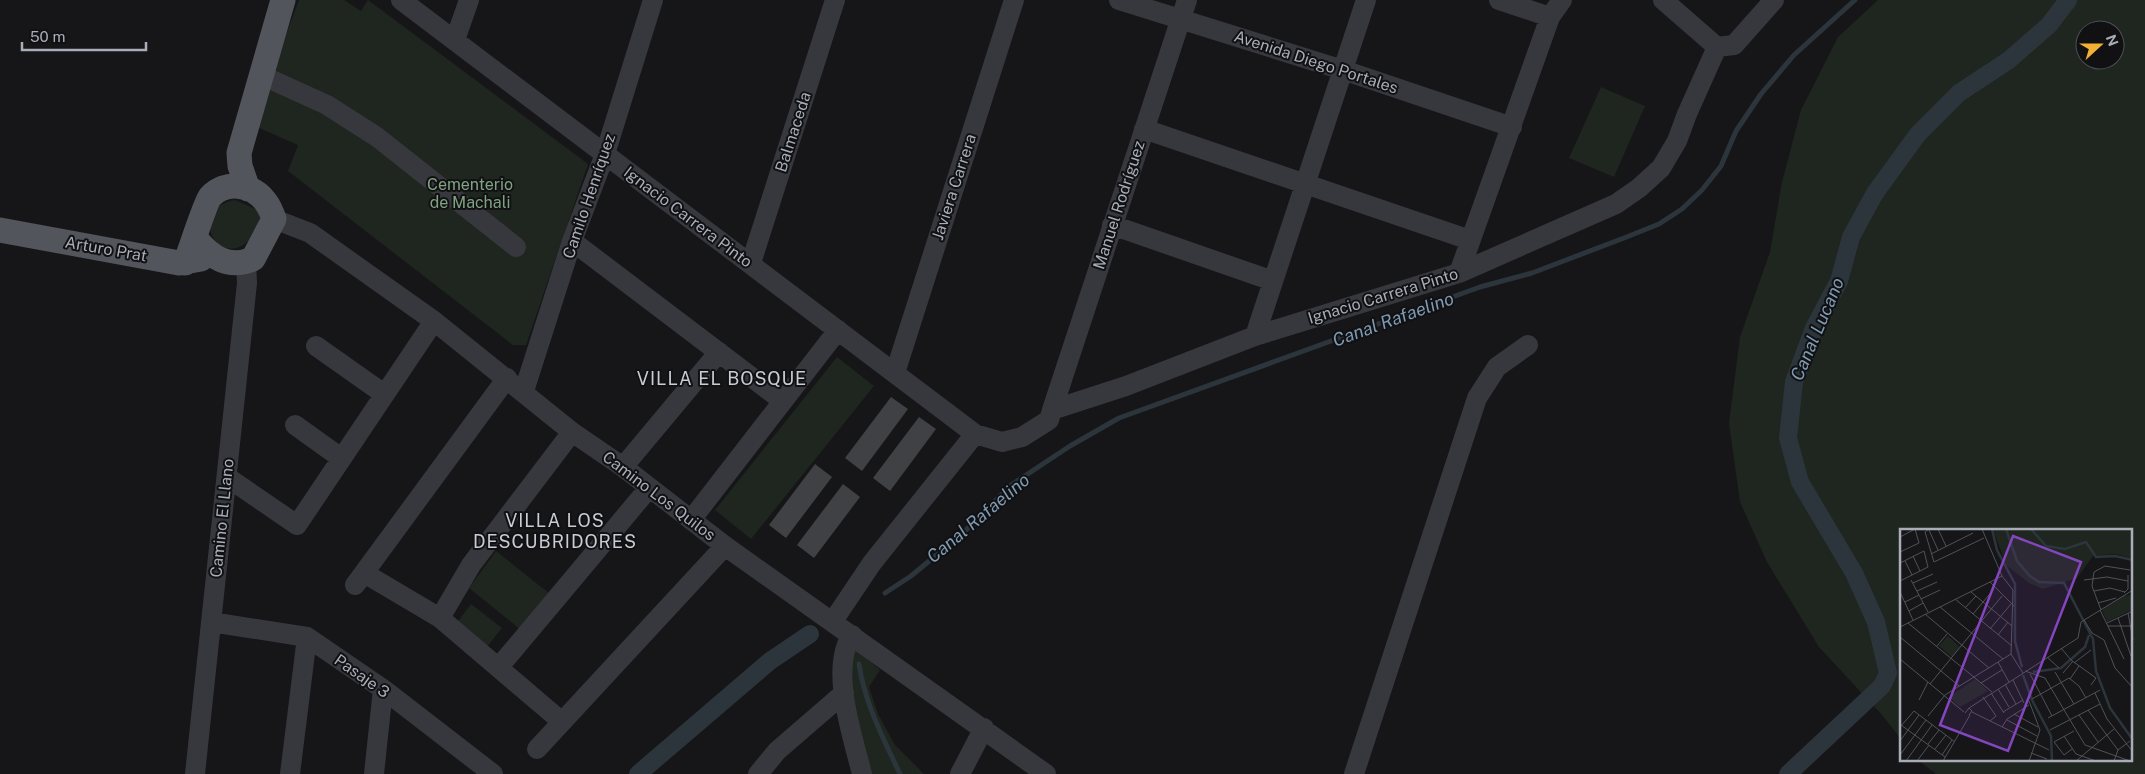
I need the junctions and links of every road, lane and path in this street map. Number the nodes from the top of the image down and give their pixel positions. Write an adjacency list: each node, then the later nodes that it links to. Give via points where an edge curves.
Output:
1 (283, 0): 19 (main road)
2 (400, 0): 16 (street, Ignacio Carrera Pinto)
3 (469, 0): 16 (street)
4 (653, 0): 23 (street, Camilo Henríquez)
5 (835, 0): 35 (street, Balmaceda)
6 (1014, 0): 44 (street, Javiera Carrera)
7 (1119, 0): 15 (street, Avenida Diego Portales)
8 (1187, 0): 15 (street, Manuel Rodríguez)
9 (1366, 0): 18 (street)
10 (1499, 0): 14 (street)
11 (1562, 0): 14 (street)
12 (1662, 0): 17 (street)
13 (1774, 0): 17 (street, Ignacio Carrera Pinto)
14 (1550, 17): 20 (street)
15 (1180, 20): 18 (street, Avenida Diego Portales); 21 (street, Manuel Rodríguez)
16 (455, 40): 23 (street, Ignacio Carrera Pinto)
17 (1726, 46): 36 (street, Ignacio Carrera Pinto, via 1661,168 1640,188 1616,204)
18 (1343, 70): 20 (street, Avenida Diego Portales); 24 (street)
19 (261, 75): 22 (main road); 33 (street, via 327,105 377,137)
20 (1512, 126): 30 (street)
21 (1144, 129): 24 (street); 28 (street, Manuel Rodríguez)
22 (239, 153): 25 (main road); 26 (main road, via 230,161)
23 (605, 154): 31 (street, Camilo Henríquez); 35 (street, Ignacio Carrera Pinto)
24 (1306, 182): 30 (street); 37 (street)
25 (248, 189): 26 (main road, via 230,186); 27 (main road, via 265,200)
26 (219, 191): 32 (main road, via 210,198)
27 (274, 219): 34 (main road, via 254,259); 38 (street, Camino Los Quilos, via 310,233)
28 (1112, 225): 37 (street); 49 (street, Manuel Rodríguez)
29 (0, 230): 32 (main road, Arturo Prat, via 185,263)
30 (1470, 240): 36 (street)
31 (572, 241): 43 (street); 46 (street, Camilo Henríquez)
32 (203, 247): 34 (main road, via 220,261)
33 (516, 247)
34 (246, 262): 55 (street, Camino El Llano, via 247,283)
35 (751, 263): 39 (street, Ignacio Carrera Pinto)
36 (1459, 273): 40 (street, Ignacio Carrera Pinto)
37 (1273, 281): 40 (street)
38 (434, 321): 45 (street, Camino Los Quilos); 47 (street)
39 (838, 330): 44 (street, Ignacio Carrera Pinto); 48 (street)
40 (1255, 336): 49 (street, Ignacio Carrera Pinto, via 1126,386)
41 (1528, 345): 78 (street, via 1498,367 1477,398)
42 (316, 346): 47 (street)
43 (718, 352): 48 (street); 54 (street)
44 (895, 373): 52 (street, Ignacio Carrera Pinto)
45 (506, 378): 46 (street, Camino Los Quilos); 59 (street, via 360,579)
46 (524, 391): 51 (street, Camino Los Quilos)
47 (384, 394): 53 (street)
48 (782, 401): 57 (street)
49 (1052, 410): 52 (street, Ignacio Carrera Pinto, via 1049,420 1022,437 1002,442)
50 (295, 424): 53 (street)
51 (572, 432): 54 (street, Camino Los Quilos); 59 (street, via 471,565)
52 (975, 434): 60 (street, via 872,563)
53 (341, 458): 55 (street, via 297,524)
54 (623, 467): 56 (street, Camino Los Quilos)
55 (226, 478): 61 (street, Camino El Llano)
56 (649, 488): 57 (street, Camino Los Quilos); 64 (street)
57 (691, 520): 58 (street, Camino Los Quilos)
58 (725, 546): 60 (street, Camino Los Quilos); 67 (street)
59 (440, 618): 64 (street)
60 (833, 621): 62 (street, Camino Los Quilos)
61 (211, 622): 63 (street, Pasaje 3); 70 (street, Camino El Llano)
62 (852, 635): 66 (street, via 846,644 843,660); 68 (street, Camino Los Quilos)
63 (306, 637): 65 (street, Pasaje 3); 71 (street)
64 (499, 667): 67 (street)
65 (382, 689): 72 (street); 73 (street, Pasaje 3)
66 (844, 693): 74 (street, via 777,751); 75 (street)
67 (561, 721): 69 (street)
68 (984, 728): 76 (street); 77 (street, Camino Los Quilos)
69 (537, 749)
70 (195, 774)
71 (290, 774)
72 (374, 774)
73 (494, 774)
74 (758, 774)
75 (862, 774)
76 (960, 774)
77 (1046, 774)
78 (1354, 774)

